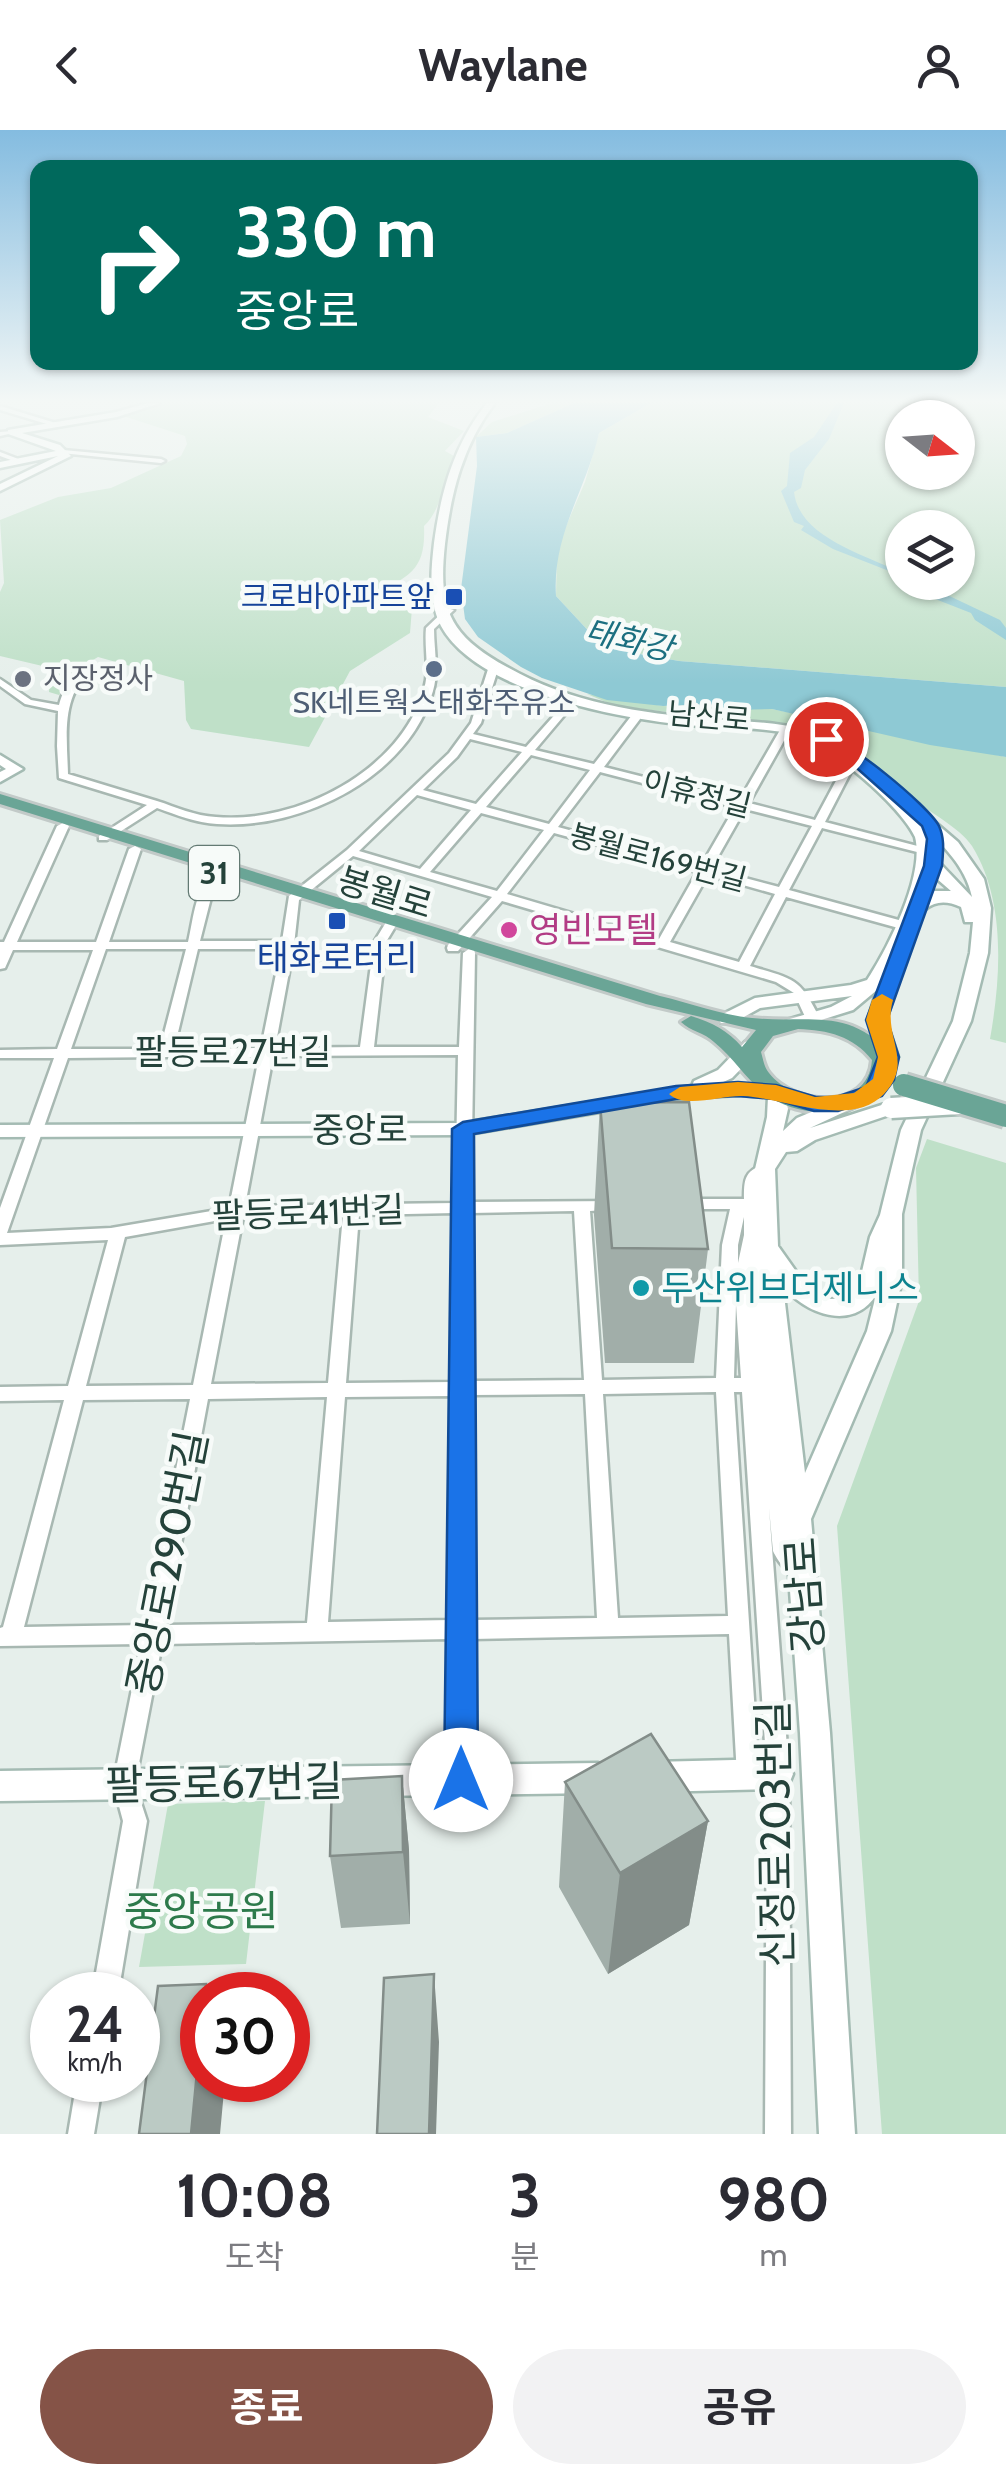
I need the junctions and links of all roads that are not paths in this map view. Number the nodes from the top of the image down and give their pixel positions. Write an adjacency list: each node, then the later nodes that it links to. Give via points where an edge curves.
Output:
1 (449, 497): 2 (main road, via 436,594)
2 (445, 612): 3 (main road); 4 (street, via 430,628); 23 (main road, 남산로, via 484,650 577,698 811,730 842,748)
3 (454, 637): 4 (street); 6 (main road)
4 (429, 640): 20 (street, via 433,665 421,710 390,754 350,786 248,819 209,820)
5 (90, 666): 9 (street, via 73,676)
6 (492, 672): 8 (main road, 남산로); 12 (street)
7 (0, 682): 9 (street, via 28,702)
8 (570, 703): 10 (main road, 남산로); 13 (street)
9 (64, 709): 20 (street, via 63,776)
10 (636, 717): 11 (main road, 남산로); 16 (street)
11 (785, 730): 15 (main road, 남산로, via 822,741); 21 (street)
12 (469, 736): 13 (street, 이휴정길); 18 (street)
13 (531, 752): 16 (street, 이휴정길); 22 (street)
14 (0, 758): 17 (main road, via 16,769)
15 (851, 762): 24 (street); 30 (main road, 남산로, via 919,829)
16 (598, 768): 21 (street, 이휴정길); 26 (street)
17 (0, 778)
18 (412, 793): 22 (street, 봉월로169번길); 29 (street)
19 (0, 802): 25 (main road, 봉월로 / 31); 27 (main road)
20 (156, 804): 27 (street)
21 (743, 805): 24 (street, 이휴정길); 31 (street)
22 (480, 809): 26 (street, 봉월로169번길); 32 (street)
23 (930, 824): 30 (main road, via 935,839); 34 (main road, 남산로, via 953,844)
24 (820, 825): 30 (street, 이휴정길); 35 (street)
25 (63, 826): 27 (main road, 봉월로 / 31); 45 (street)
26 (552, 828): 31 (street, 봉월로169번길); 37 (street)
27 (106, 836): 28 (main road, 봉월로 / 31); 36 (main road)
28 (135, 849): 33 (main road, 봉월로 / 31); 42 (street)
29 (351, 852): 32 (street); 36 (street)
30 (926, 860): 34 (main road); 38 (main road, 남산로, via 962,890); 39 (main road)
31 (704, 870): 35 (street, 봉월로169번길); 41 (street)
32 (423, 873): 37 (street)
33 (218, 875): 36 (main road, 봉월로 / 31); 43 (street, via 208,885)
34 (976, 880): 47 (main road, via 982,908)
35 (785, 893): 39 (street, 봉월로169번길); 49 (street)
36 (297, 896): 40 (main road, 봉월로 / 31); 44 (street, 중앙로290번길)
37 (500, 896): 41 (street); 46 (street)
38 (970, 906): 39 (main road, via 934,896); 47 (main road, via 970,936)
39 (909, 918): 50 (main road); 62 (main road, via 877,1020)
40 (389, 924): 46 (main road, 봉월로 / 31); 57 (street, via 380,942)
41 (662, 944): 49 (street)
42 (102, 945): 43 (street); 45 (street); 61 (street)
43 (195, 945): 44 (street); 59 (street)
44 (288, 945): 56 (street, 중앙로290번길)
45 (4, 946): 48 (street)
46 (460, 947): 52 (main road); 55 (street); 58 (main road, 봉월로 / 31, via 712,1029)
47 (978, 953): 80 (main road, via 962,1020 912,1130)
48 (0, 965)
49 (742, 968): 51 (street, via 781,979)
50 (877, 977): 51 (main road, via 854,990); 53 (main road, via 852,1004)
51 (802, 996): 52 (main road, via 754,1003); 53 (street)
52 (726, 1019): 54 (main road)
53 (814, 1020): 54 (main road); 62 (main road, via 865,1039)
54 (788, 1025): 58 (main road, via 766,1032)
55 (465, 1051): 57 (street, 팔등로27번길); 68 (street)
56 (266, 1052): 57 (street, 팔등로27번길); 59 (street, 팔등로27번길); 71 (street, 중앙로290번길)
57 (368, 1052)
58 (746, 1052): 63 (main road, via 710,1083); 64 (main road, 봉월로, via 756,1076)
59 (166, 1053): 61 (street, 팔등로27번길)
60 (0, 1054): 61 (street, 팔등로27번길)
61 (62, 1054): 70 (street)
62 (891, 1078): 65 (main road); 66 (main road, bridge)
63 (676, 1092): 64 (main road, 중앙로); 68 (main road, 중앙로)
64 (776, 1092): 65 (main road, via 814,1104); 72 (main road, 강남로, via 779,1115)
65 (850, 1102): 72 (main road, via 804,1122)
66 (964, 1104): 67 (main road, bridge); 72 (main road, bridge, via 891,1108 808,1135)
67 (1006, 1116)
68 (463, 1129): 71 (main road, 중앙로); 77 (street)
69 (0, 1131): 70 (main road, 중앙로)
70 (34, 1131): 71 (main road, 중앙로); 81 (street)
71 (251, 1131): 79 (street, 중앙로290번길)
72 (766, 1165): 73 (street); 83 (main road, 강남로)
73 (745, 1198): 75 (street); 83 (street); 85 (street, via 730,1245)
74 (640, 1204): 76 (street, 팔등로41번길)
75 (660, 1204)
76 (582, 1206): 77 (street, 팔등로41번길); 87 (street)
77 (463, 1208): 78 (street, 팔등로41번길); 88 (street)
78 (351, 1211): 79 (street, 팔등로41번길); 89 (street)
79 (235, 1212): 82 (street, 팔등로41번길); 90 (street, 중앙로290번길)
80 (892, 1214): 83 (main road, via 875,1250 867,1291 846,1307 814,1303 800,1292); 93 (main road, via 891,1278 878,1332)
81 (0, 1231)
82 (118, 1233): 84 (street, 팔등로41번길); 91 (street)
83 (759, 1237): 86 (street, 신정로203번길, via 744,1276); 93 (main road, 강남로); 94 (street, via 784,1551)
84 (0, 1239)
85 (725, 1385): 86 (street); 87 (street); 95 (street)
86 (752, 1386): 101 (street, 신정로203번길)
87 (591, 1387): 88 (street); 96 (street)
88 (462, 1388): 89 (street); 97 (street)
89 (338, 1390): 90 (street); 98 (street)
90 (200, 1392): 91 (street); 99 (street, 중앙로290번길)
91 (73, 1393): 92 (street); 100 (street)
92 (0, 1394)
93 (798, 1519): 94 (main road, 강남로)
94 (801, 1570): 109 (main road, 강남로)
95 (738, 1625): 96 (street); 101 (street)
96 (608, 1626): 97 (street)
97 (462, 1627): 98 (street); 102 (street)
98 (318, 1630): 99 (street)
99 (153, 1636): 100 (street); 103 (street, 중앙로290번길)
100 (5, 1637)
101 (763, 1775): 102 (main road, 팔등로67번길); 108 (street, 신정로203번길)
102 (461, 1780): 103 (main road, 팔등로67번길)
103 (124, 1784): 104 (main road, 팔등로67번길); 105 (street, 중앙로290번길, via 135,1822)
104 (0, 1786)
105 (109, 1972)
106 (86, 2102): 107 (street)
107 (81, 2134)
108 (778, 2134)
109 (837, 2134)

